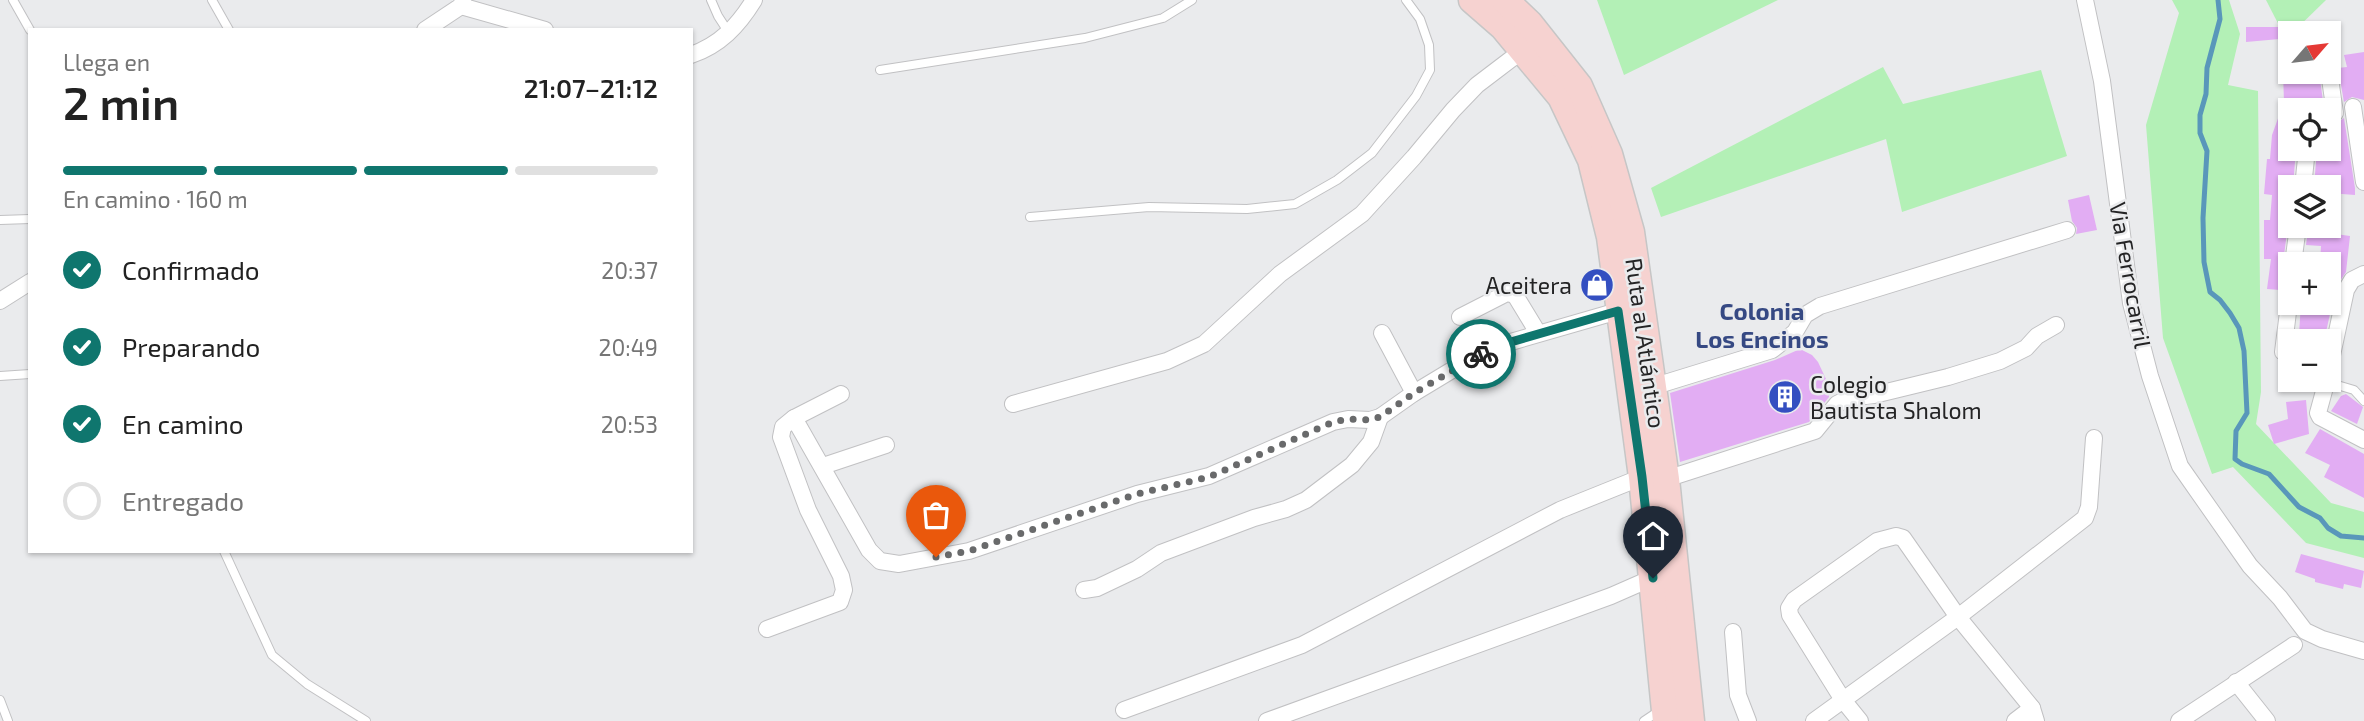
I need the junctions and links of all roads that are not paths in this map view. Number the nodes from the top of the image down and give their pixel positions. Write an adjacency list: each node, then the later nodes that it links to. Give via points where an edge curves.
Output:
1 (13, 0): 12 (lane)
2 (212, 0): 13 (lane)
3 (711, 0): 15 (lane)
4 (754, 0): 15 (street)
5 (1192, 0): 18 (lane, via 1163,18 1085,38)
6 (1406, 0): 22 (lane, via 1420,19 1429,45 1430,70 1416,96 1372,152 1338,180 1295,204 1247,209 1149,206)
7 (1472, 0): 16 (highway, Ruta al Atlántico)
8 (1505, 0): 38 (highway, Ruta al Atlántico, via 1579,86 1609,154 1631,233)
9 (2085, 0): 58 (street, Via Ferrocarril, via 2102,80 2131,303 2180,466 2250,566 2305,631)
10 (462, 3): 11 (street); 14 (street)
11 (435, 27)
12 (29, 28)
13 (228, 28)
14 (539, 28)
15 (729, 33): 17 (street)
16 (1523, 50): 29 (highway, Ruta al Atlántico, via 1561,97 1591,160 1610,237); 43 (street, via 1477,85 1362,215 1280,274 1203,344 1167,361)
17 (693, 54)
18 (880, 70)
19 (2359, 106): 20 (street); 21 (street)
20 (2341, 111)
21 (2364, 182)
22 (1030, 217)
23 (28, 219): 24 (lane)
24 (0, 220)
25 (2067, 230): 38 (street, via 1820,306 1772,349)
26 (2364, 274): 32 (street, via 2346,290)
27 (28, 283): 28 (street)
28 (0, 301)
29 (1618, 311): 34 (street); 50 (highway, Ruta al Atlántico)
30 (1460, 317): 34 (street, via 1507,293 1514,295)
31 (2056, 325): 50 (street, via 2000,361 1849,398 1837,404 1815,431)
32 (2338, 329)
33 (1381, 333): 40 (street)
34 (1538, 333): 40 (street, via 1497,346)
35 (28, 374): 36 (lane)
36 (0, 376)
37 (2341, 384): 42 (lane)
38 (1652, 387): 50 (highway, Ruta al Atlántico)
39 (2324, 392): 47 (street, via 2320,417)
40 (1414, 393): 44 (street)
41 (841, 394): 45 (street)
42 (2364, 401)
43 (1013, 404)
44 (1380, 417): 49 (street, via 1333,422 1209,477 1137,494 969,551 899,564 880,561 869,550); 53 (street, via 1371,442 1352,465 1306,500 1161,553 1137,569)
45 (794, 418): 49 (street); 55 (street, via 781,437 844,590 840,602)
46 (2094, 438): 54 (street, via 2085,518)
47 (2364, 440)
48 (886, 445): 49 (street)
49 (823, 466)
50 (1654, 478): 52 (highway, Ruta al Atlántico); 62 (street, via 1560,510 1302,645); 68 (highway, Ruta al Atlántico)
51 (225, 553): 66 (lane, via 272,655 307,684)
52 (1653, 578): 64 (highway, Ruta al Atlántico); 67 (street)
53 (1084, 590)
54 (1958, 617): 61 (street); 61 (street, via 1903,538 1896,536 1877,541 1794,600 1790,615); 63 (street)
55 (768, 629)
56 (1733, 632): 69 (street, via 1738,695)
57 (2294, 645): 59 (street)
58 (2364, 651)
59 (2236, 682): 73 (street); 74 (street)
60 (0, 700): 65 (lane)
61 (1843, 700): 70 (street); 71 (street)
62 (1124, 710)
63 (2034, 715): 72 (street)
64 (1658, 717)
65 (8, 721)
66 (366, 721)
67 (1267, 721)
68 (1691, 721)
69 (1748, 721)
70 (1814, 721)
71 (1860, 721)
72 (2015, 721)
73 (2179, 721)
74 (2267, 721)

